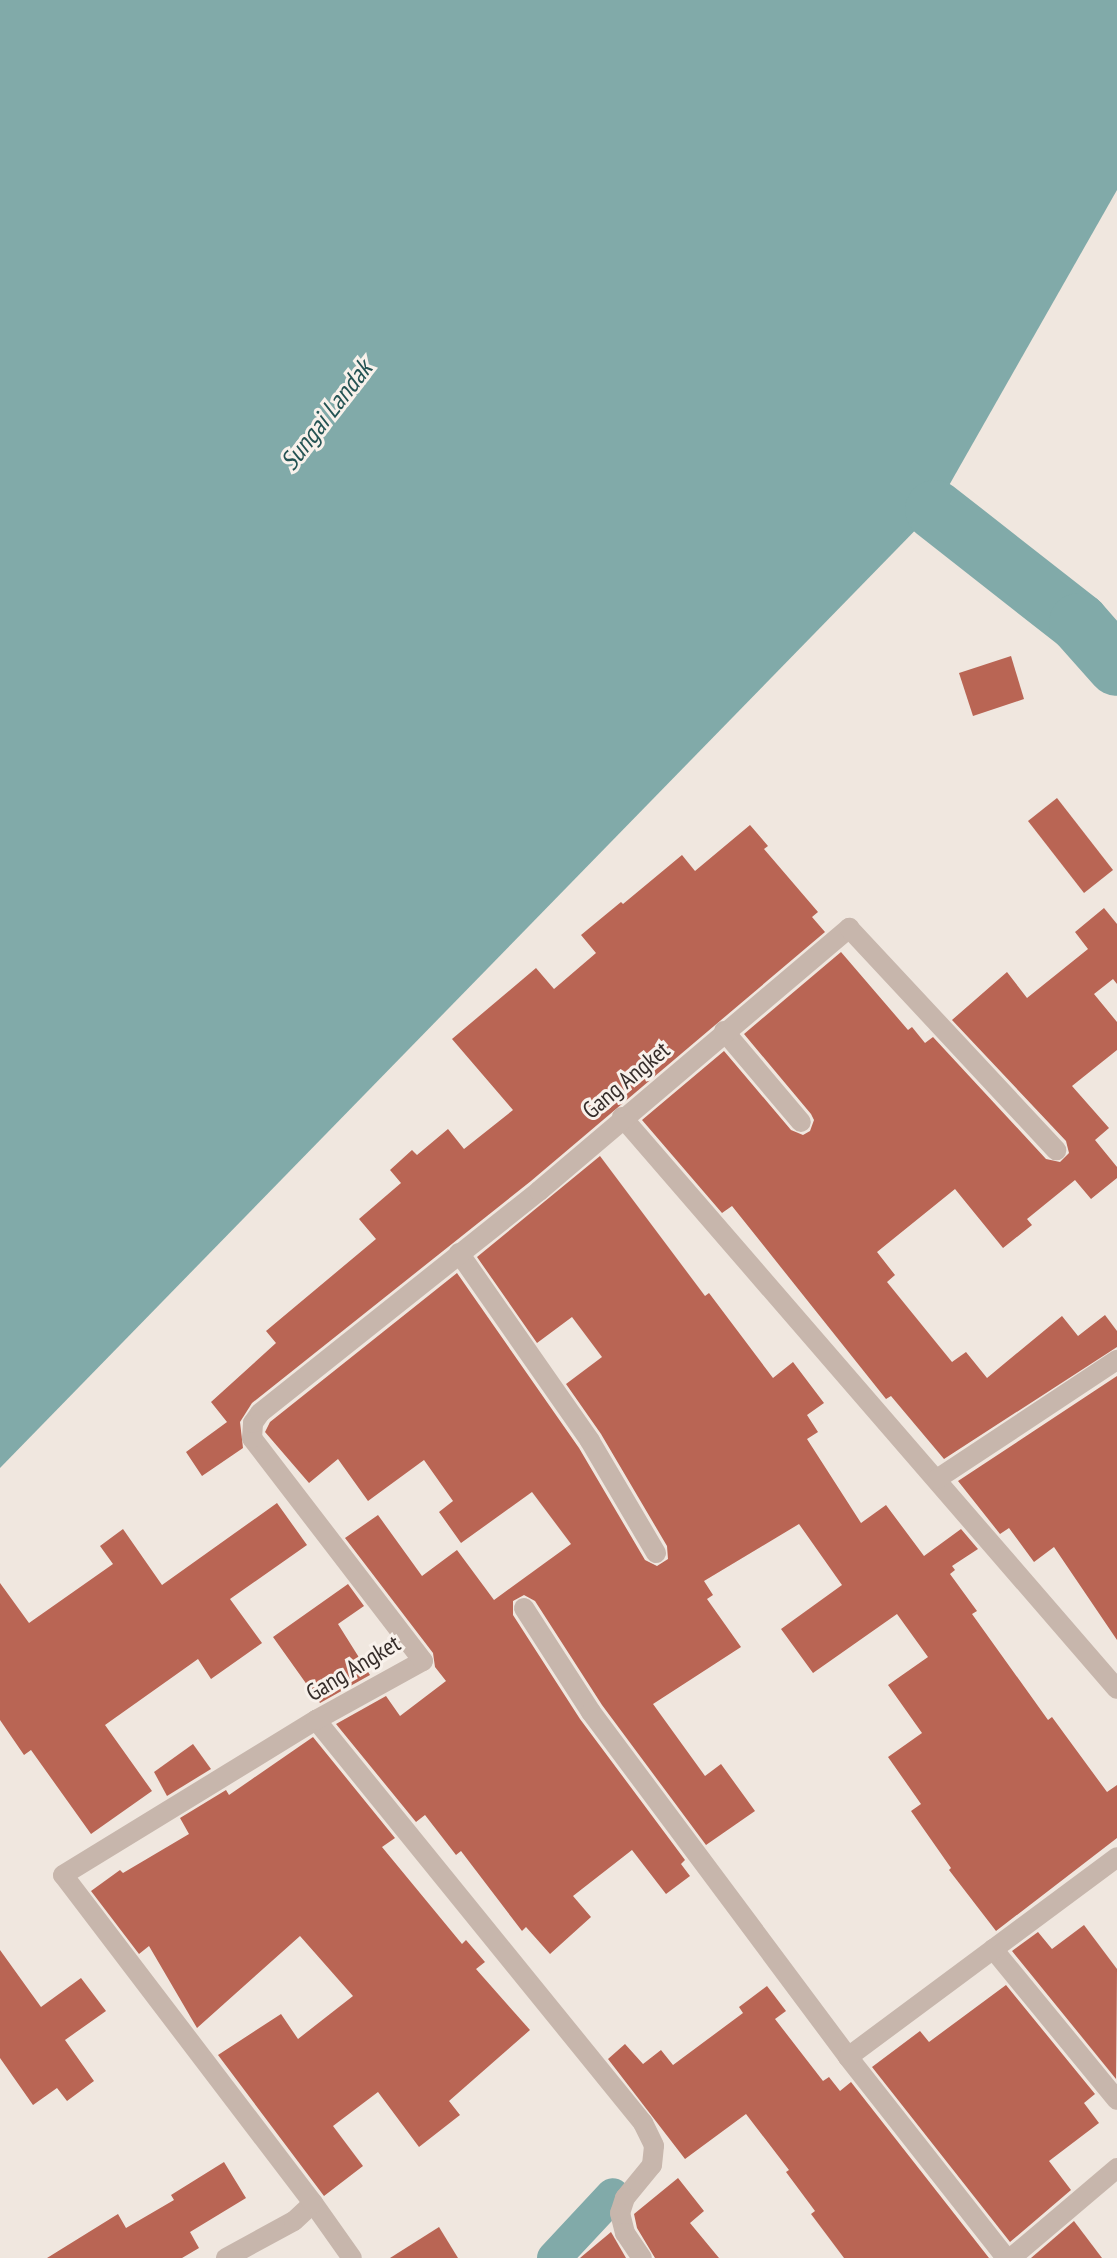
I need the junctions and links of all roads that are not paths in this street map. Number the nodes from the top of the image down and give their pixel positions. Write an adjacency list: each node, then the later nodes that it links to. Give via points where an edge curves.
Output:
1 (724, 1031): 2 (street, Gang Angket); 3 (street); 4 (street, Gang Angket, via 849,928)
2 (622, 1117): 5 (street, Gang Angket); 7 (street)
3 (801, 1122)
4 (1056, 1150)
5 (459, 1253): 8 (street, via 590,1441); 11 (street, Gang Angket, via 253,1423 252,1438 423,1661)
6 (1117, 1360): 7 (street)
7 (937, 1479): 10 (street)
8 (656, 1553)
9 (524, 1608): 14 (street, via 591,1712)
10 (1117, 1689)
11 (316, 1720): 17 (street, Gang Angket, via 63,1875); 20 (street, via 643,2123 654,2146 652,2165 625,2198 620,2213 625,2233)
12 (1117, 1857): 13 (street)
13 (993, 1949): 14 (street); 15 (street)
14 (848, 2057): 21 (street)
15 (1117, 2100)
16 (1117, 2168): 21 (street)
17 (313, 2203): 18 (street, via 294,2221); 19 (street)
18 (226, 2258)
19 (352, 2258)
20 (642, 2258)
21 (1008, 2258)

